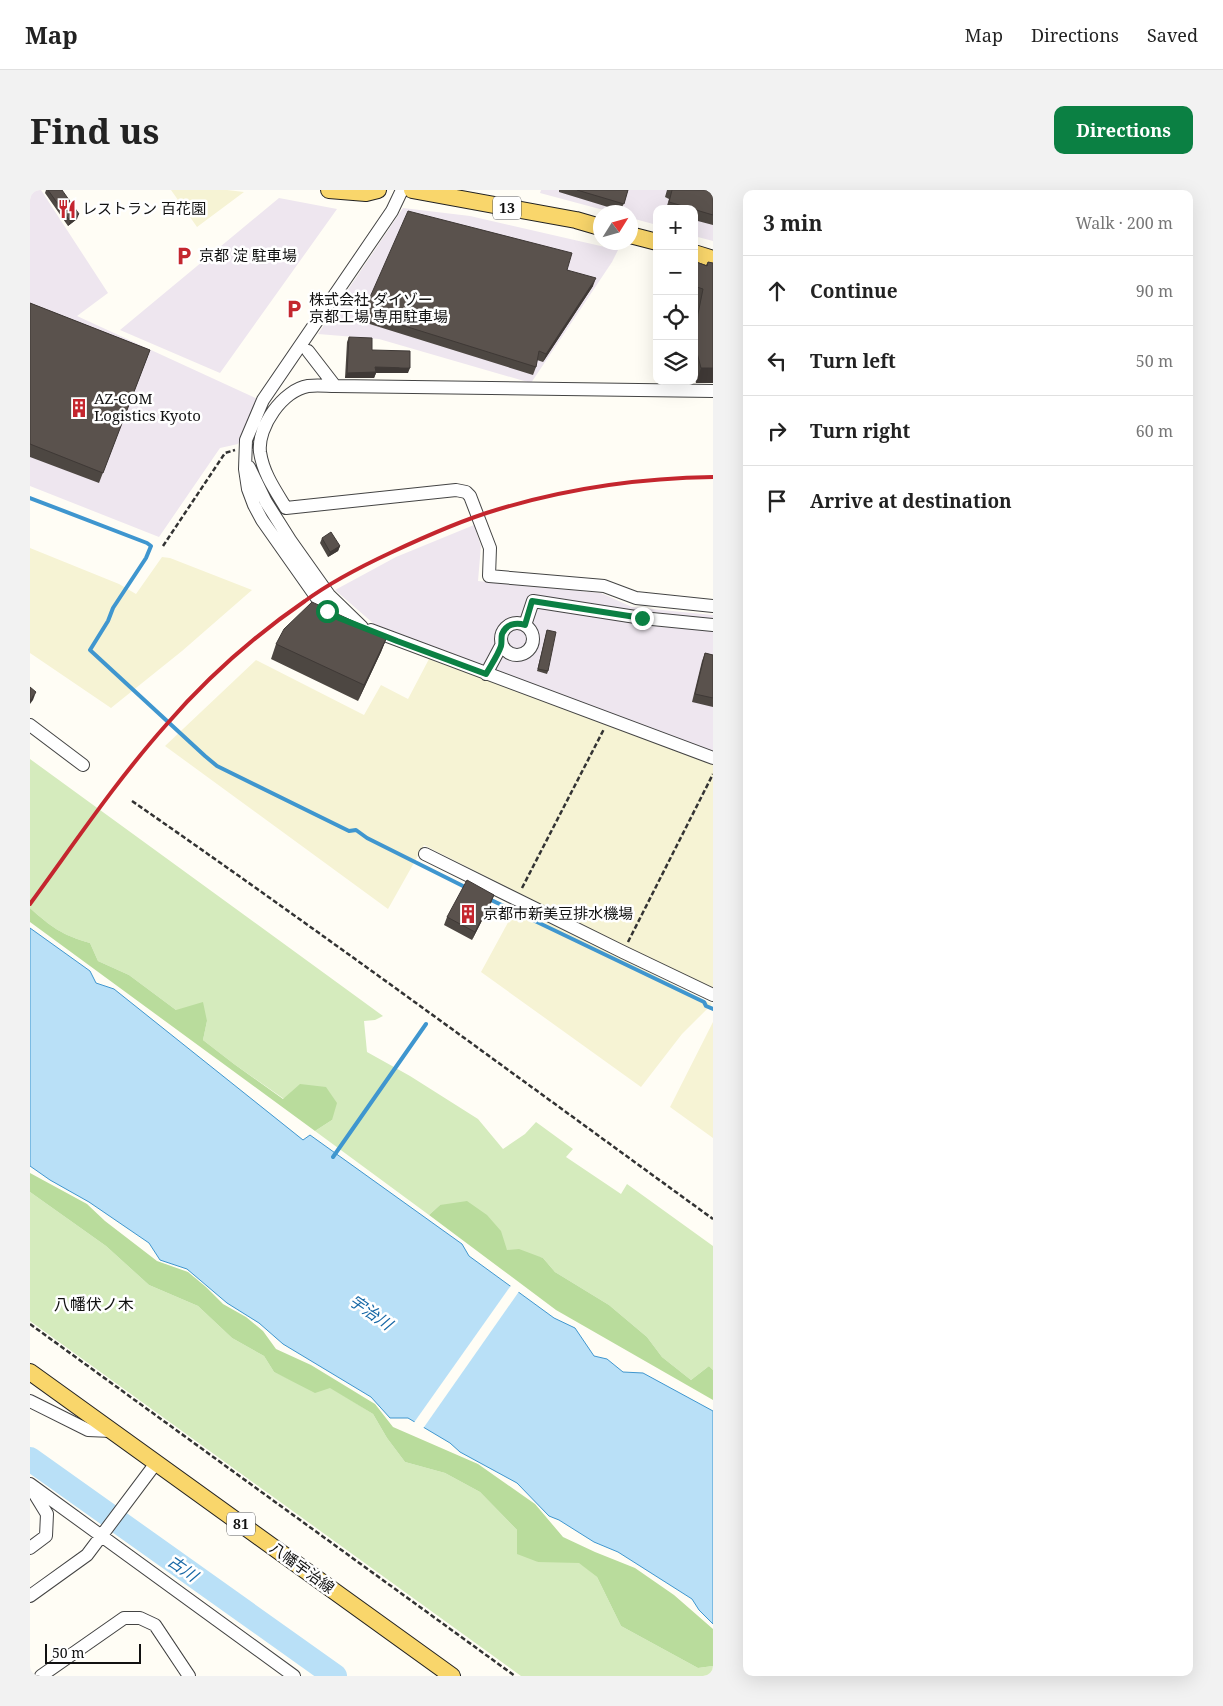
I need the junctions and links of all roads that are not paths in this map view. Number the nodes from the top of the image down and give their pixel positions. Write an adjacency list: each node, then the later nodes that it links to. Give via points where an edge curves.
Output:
1 (329, 190): 2 (main road, via 366,193)
2 (378, 190)
3 (402, 190): 17 (street, via 392,211 263,400 246,440 248,489 262,520 327,611)
4 (412, 190): 5 (main road, 13)
5 (593, 225)
6 (638, 237): 7 (main road)
7 (653, 241)
8 (698, 254): 9 (main road)
9 (713, 259)
10 (308, 351): 11 (street)
11 (335, 386): 12 (street); 13 (street, via 308,386 286,396 272,412 263,432 260,451 266,474 286,508 456,490 466,492 490,548 489,576 604,586 636,598)
12 (713, 391)
13 (713, 606)
14 (525, 625): 15 (street, via 532,601); 16 (street, via 516,623 507,627 502,635); 16 (street, via 533,638 528,652 513,655)
15 (713, 625)
16 (502, 644): 17 (street)
17 (486, 674): 19 (street)
18 (30, 725): 20 (street)
19 (713, 758)
20 (83, 766)
21 (425, 854): 22 (street)
22 (713, 995)
23 (30, 1372): 25 (main road, 八幡宇治線 / 81)
24 (30, 1401): 25 (street, via 88,1430)
25 (111, 1431): 26 (main road, 八幡宇治線 / 81)
26 (156, 1463): 28 (street); 34 (main road, 八幡宇治線 / 81)
27 (30, 1485): 28 (street); 29 (street, via 47,1514 46,1536)
28 (101, 1536): 30 (street, via 87,1555); 33 (street)
29 (30, 1548)
30 (30, 1596)
31 (41, 1676): 32 (street, via 124,1618 140,1618 155,1625)
32 (189, 1676)
33 (294, 1676)
34 (452, 1676)

